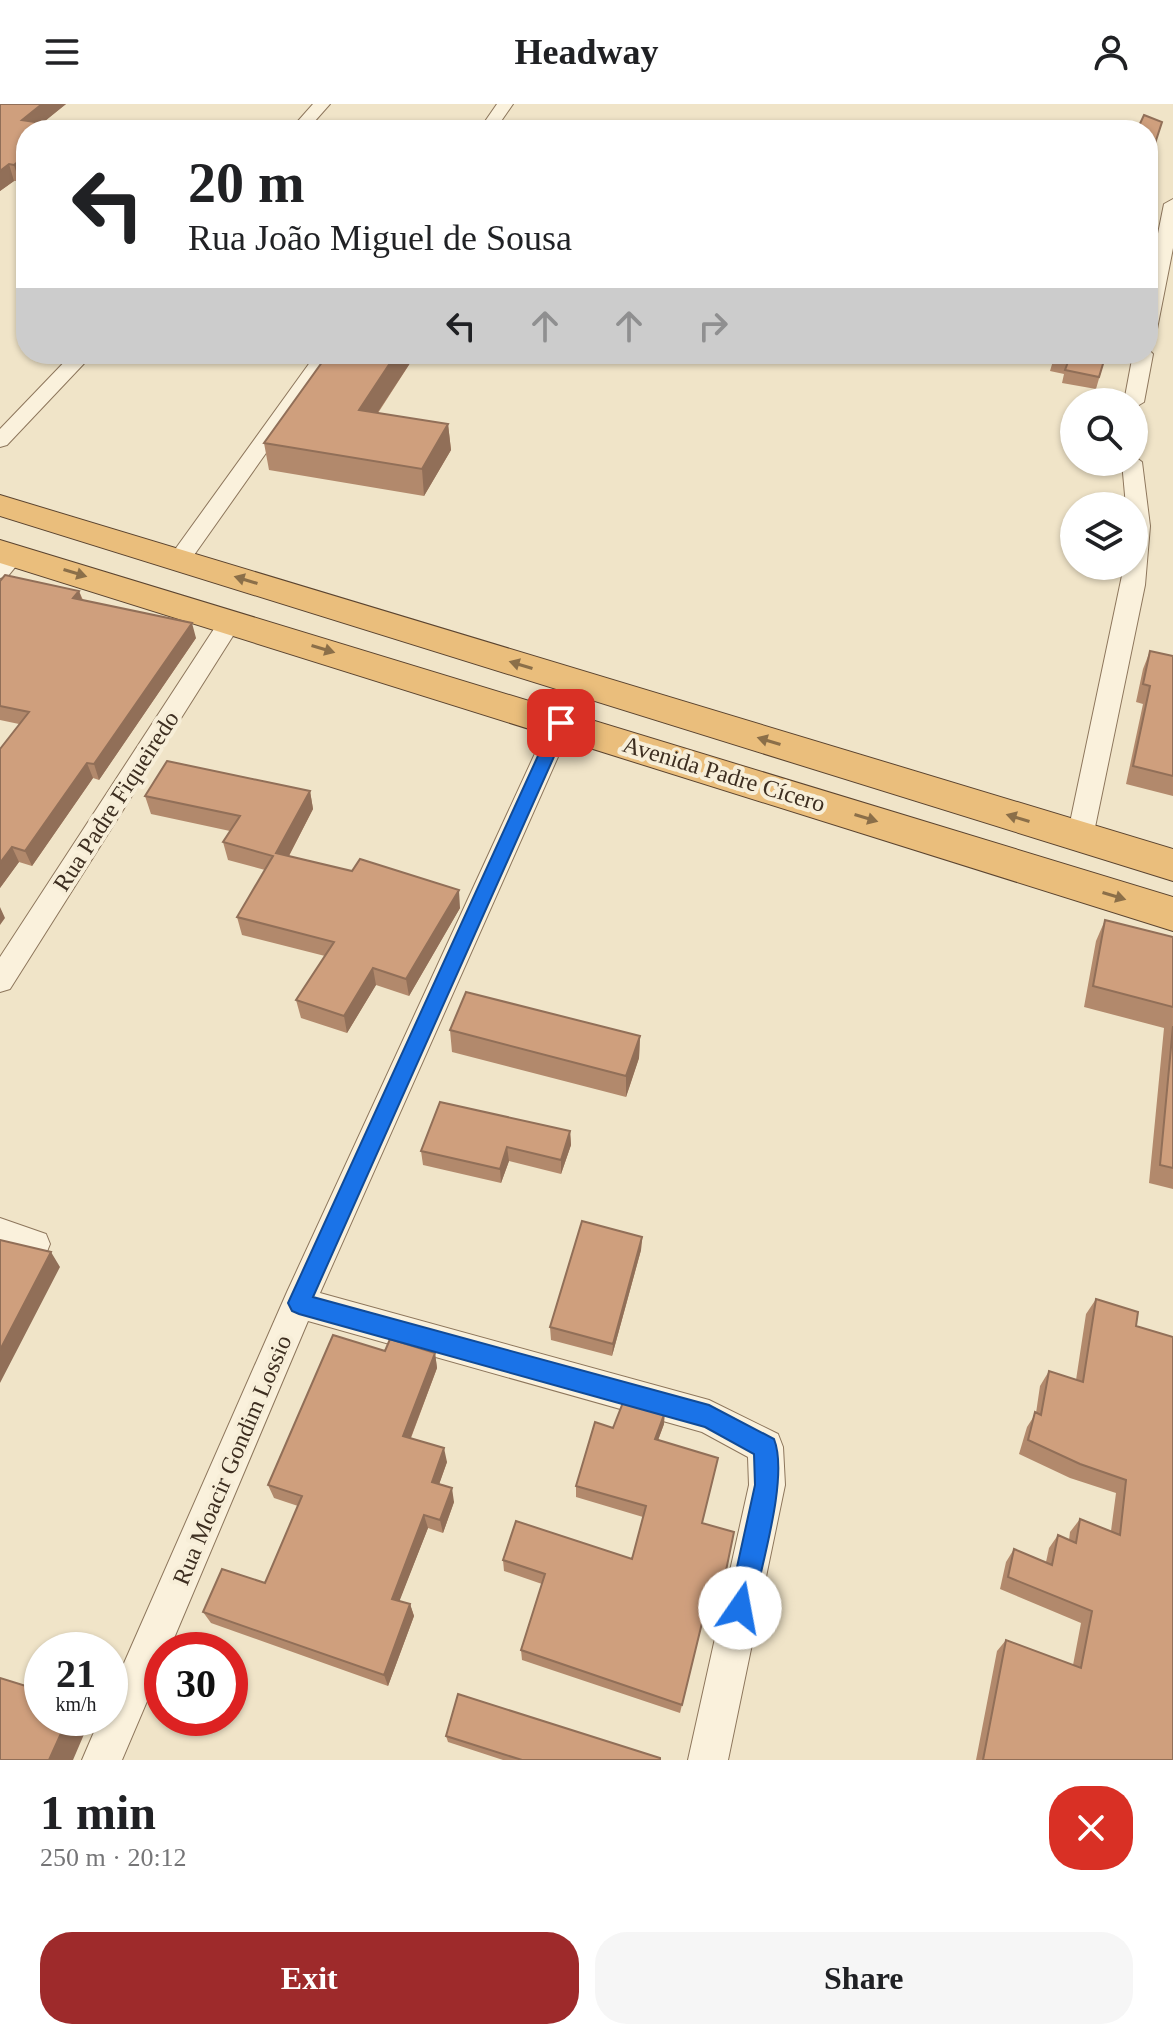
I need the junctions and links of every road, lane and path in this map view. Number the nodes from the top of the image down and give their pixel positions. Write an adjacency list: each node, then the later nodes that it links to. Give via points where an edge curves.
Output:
1 (322, 104): 2 (street)
2 (307, 120)
3 (1173, 204): 4 (street)
4 (1158, 279)
5 (73, 364): 9 (street)
6 (319, 364): 13 (street)
7 (1141, 364): 8 (street)
8 (1137, 388)
9 (0, 441)
10 (1134, 476): 16 (street, via 1139,526 1134,585)
11 (0, 505): 13 (highway, Avenida Padre Cícero)
12 (5, 559): 14 (highway, Avenida Padre Cícero, one-way to 14)
13 (179, 560): 16 (highway, Avenida Padre Cícero, one-way to 13)
14 (231, 620): 15 (highway, Avenida Padre Cícero, one-way to 15); 19 (street, Rua Padre Fiqueiredo)
15 (561, 723): 18 (highway, Avenida Padre Cícero, one-way to 18); 22 (street, Rua Moacir Gondim Lossio)
16 (1080, 837): 17 (highway, Avenida Padre Cícero)
17 (1173, 865)
18 (1173, 914)
19 (0, 981)
20 (0, 1233): 21 (street)
21 (34, 1244)
22 (299, 1303): 23 (street, Rua Moacir Gondim Lossio); 24 (street, via 709,1417 765,1447 767,1485)
23 (102, 1760)
24 (708, 1760)

